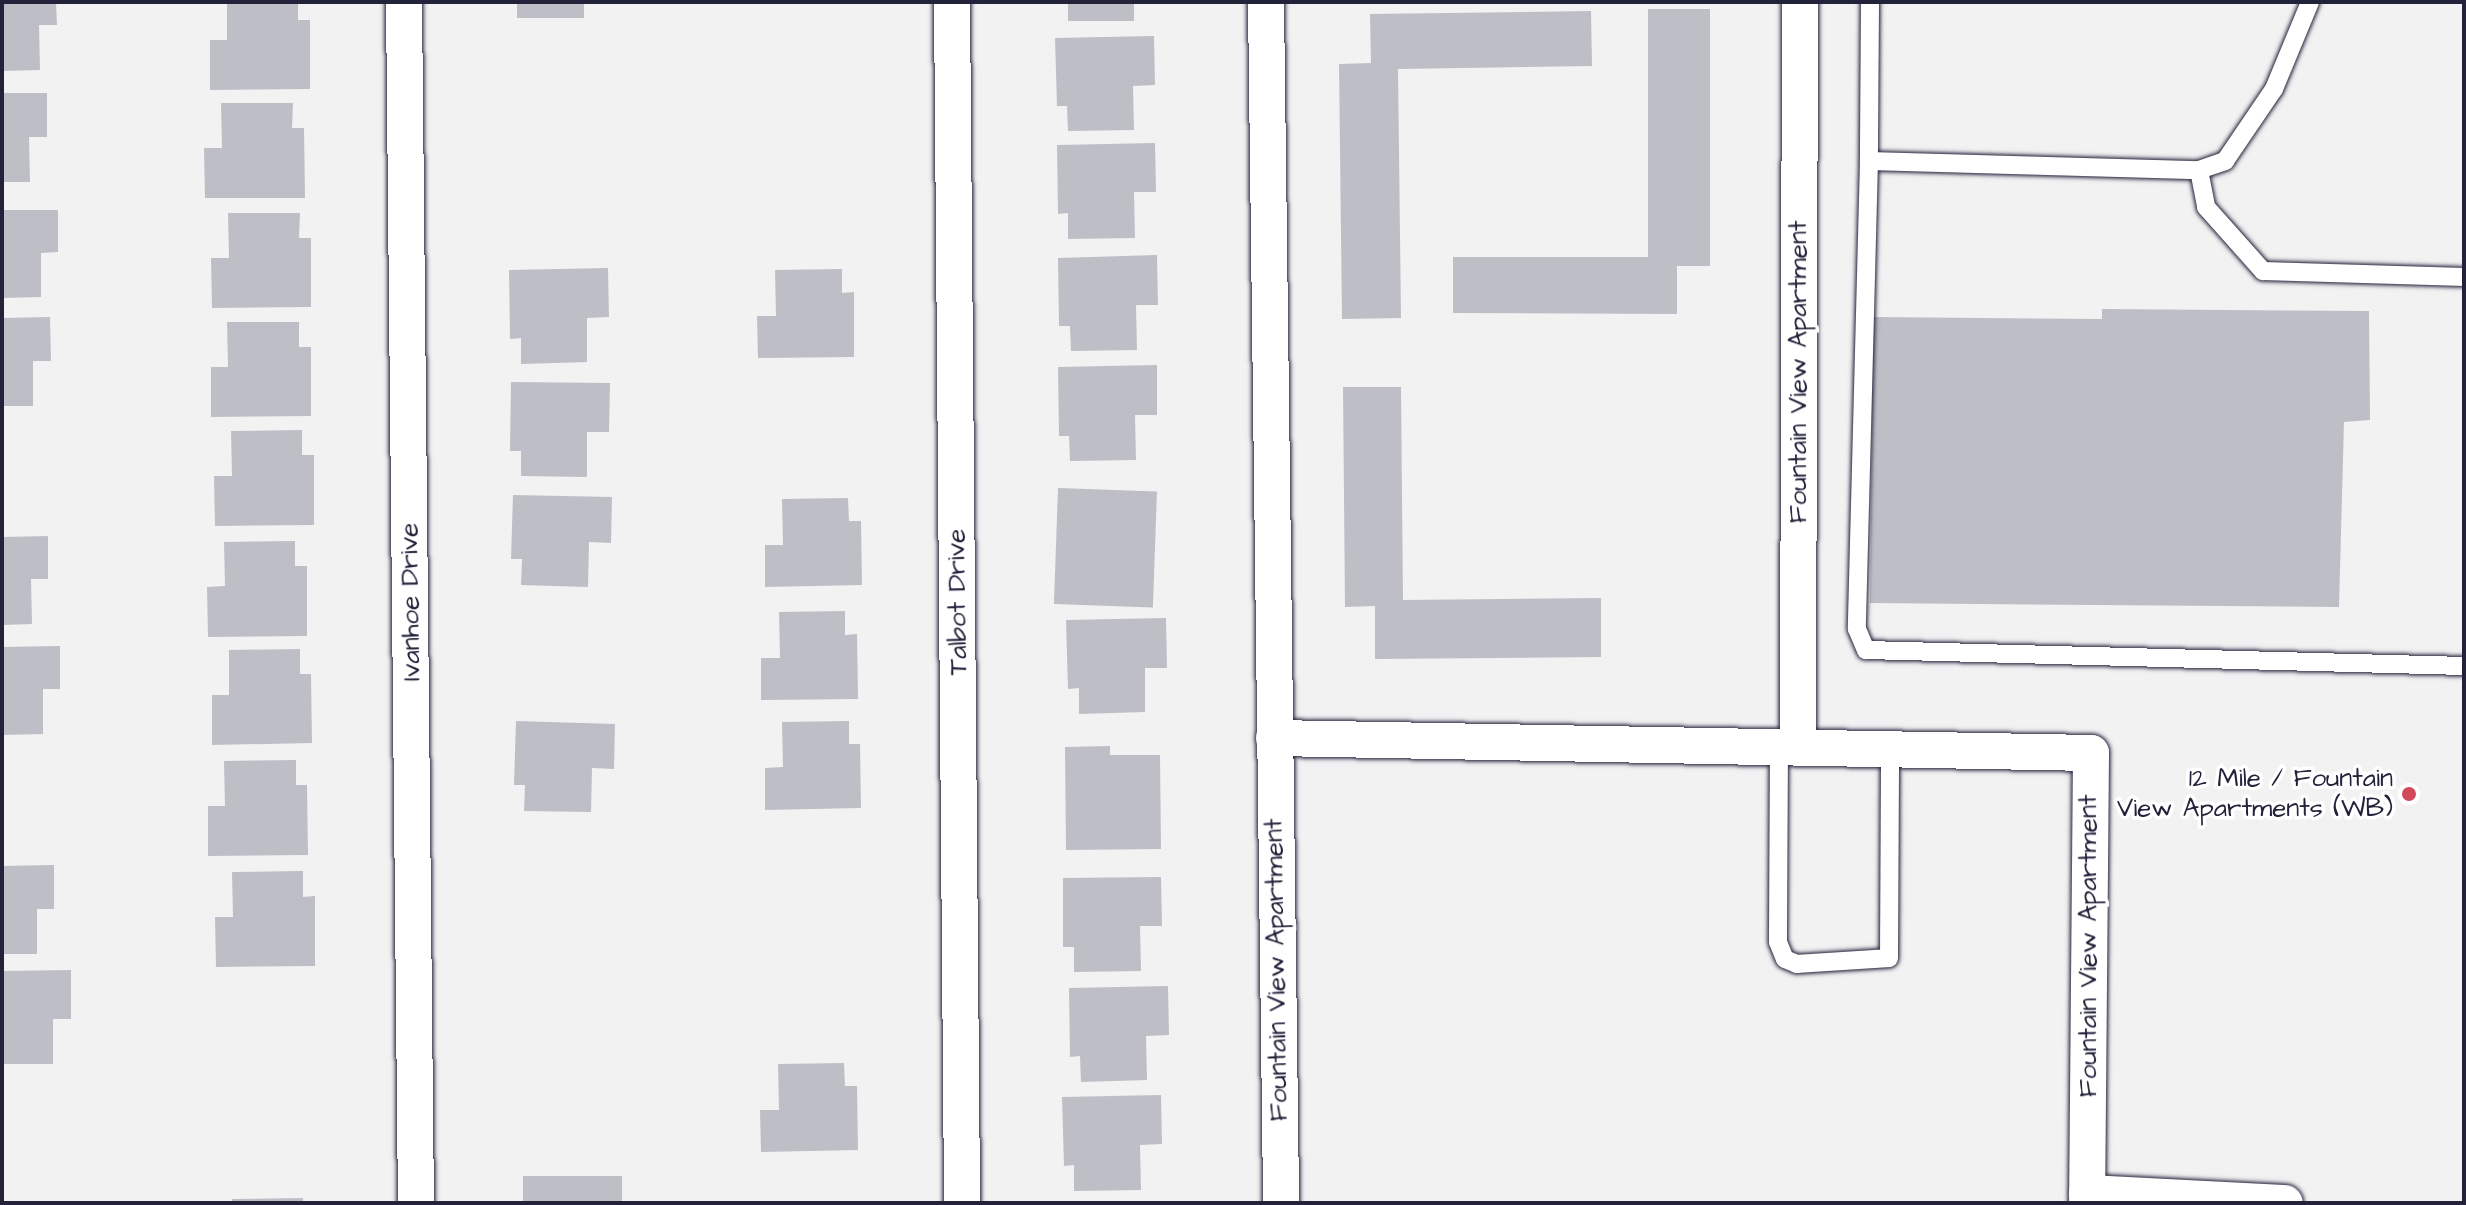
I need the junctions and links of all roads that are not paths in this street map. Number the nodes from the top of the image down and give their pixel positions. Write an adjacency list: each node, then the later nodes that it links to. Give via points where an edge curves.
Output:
1 (404, 2): 15 (street, Ivanhoe Drive)
2 (952, 2): 16 (street, Talbot Drive)
3 (1266, 2): 11 (street, Fountain View Apartment)
4 (1800, 2): 12 (street, Fountain View Apartment)
5 (1870, 2): 7 (lane)
6 (2310, 2): 8 (lane, via 2274,89 2225,161)
7 (1869, 161): 8 (lane); 10 (lane, via 1857,629 1866,650)
8 (2199, 170): 9 (lane, via 2206,207 2263,271)
9 (2464, 277)
10 (2464, 666)
11 (1274, 738): 12 (street, Fountain View Apartment); 17 (street, Fountain View Apartment)
12 (1789, 743): 13 (street, Fountain View Apartment); 13 (lane, via 1778,942 1785,959 1797,964 1876,964 1894,946)
13 (1890, 746): 14 (street, Fountain View Apartment, via 2091,753)
14 (2087, 1198): 18 (street, Fountain View Apartment)
15 (416, 1203)
16 (962, 1203)
17 (1281, 1203)
18 (2285, 1203)

